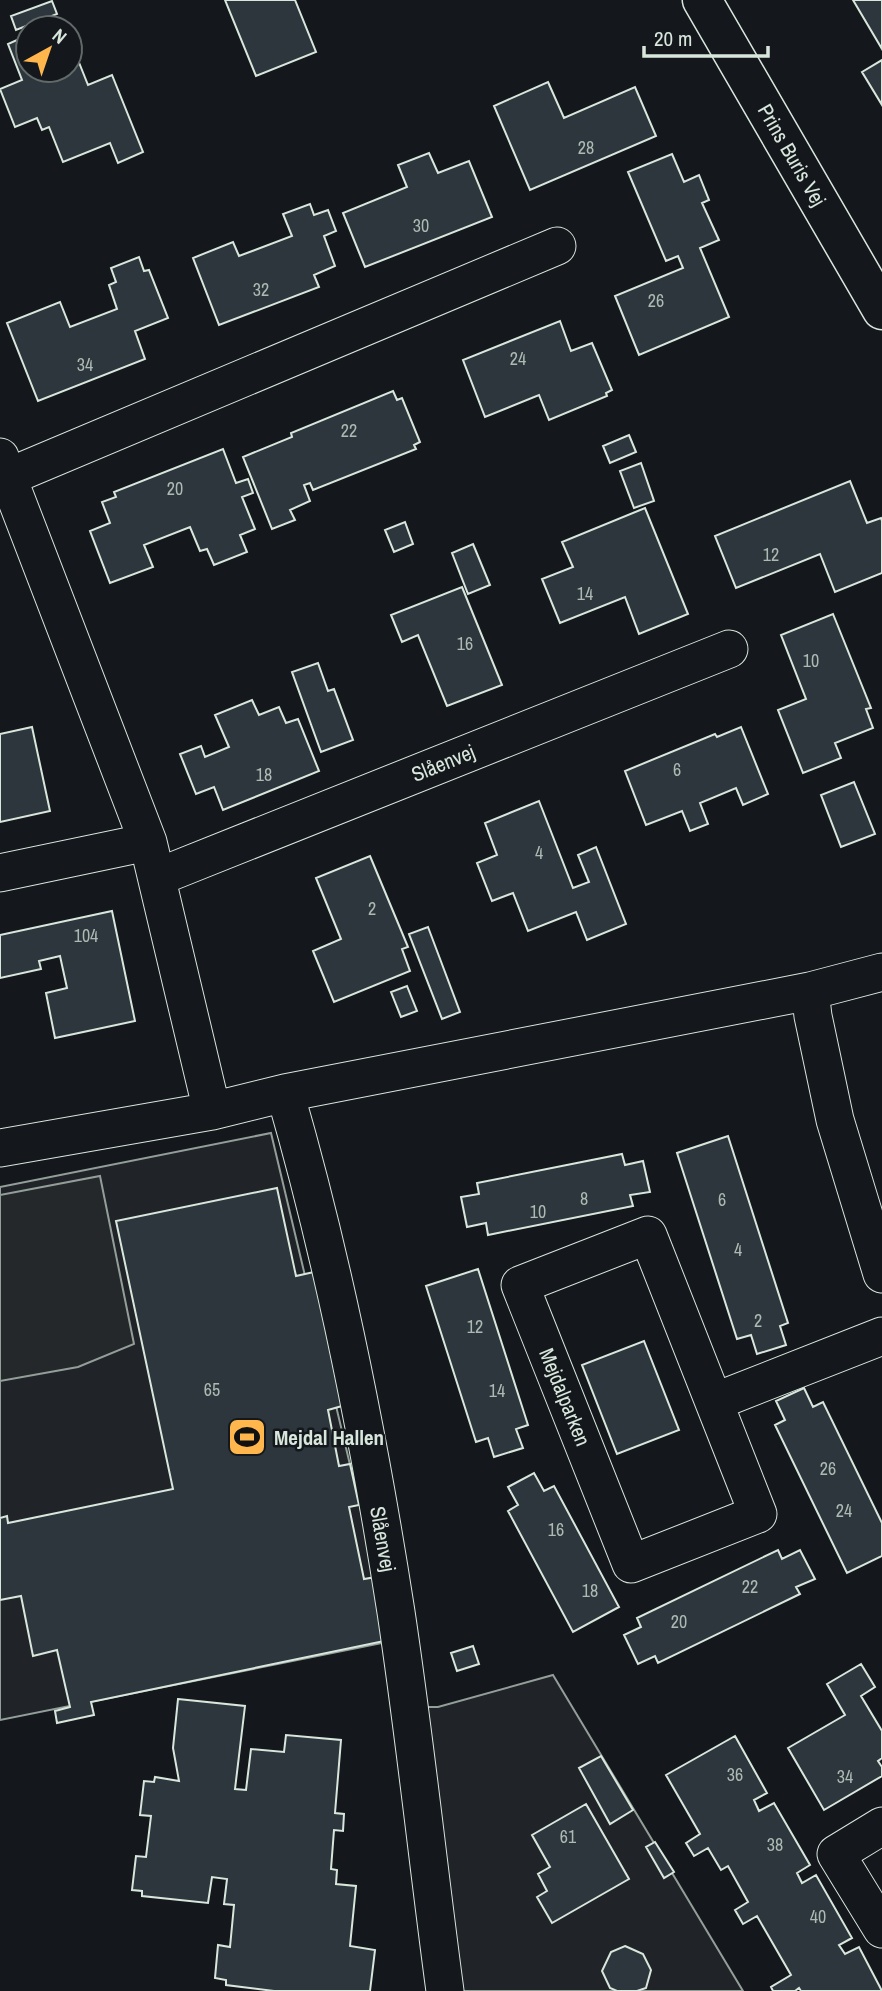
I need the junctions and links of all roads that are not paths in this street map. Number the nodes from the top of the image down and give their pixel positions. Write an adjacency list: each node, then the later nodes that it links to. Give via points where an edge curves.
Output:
1 (702, 0): 3 (street, Prins Buris Vej)
2 (556, 246): 4 (street)
3 (882, 310)
4 (4, 467): 6 (street)
5 (729, 649): 8 (street, Slåenvej)
6 (148, 842): 7 (street); 8 (street)
7 (0, 873)
8 (158, 877): 12 (street)
9 (882, 972): 10 (street)
10 (810, 991): 11 (street); 14 (street, via 835,1120)
11 (285, 1093): 12 (street); 19 (street, Slåenvej, via 348,1349 396,1612)
12 (212, 1111): 13 (street)
13 (0, 1148)
14 (882, 1274)
15 (882, 1336): 16 (street)
16 (714, 1402): 16 (street, Mejdalparken, via 648,1235 520,1285 631,1564 758,1514)
17 (882, 1826): 18 (street, via 836,1854)
18 (882, 1929)
19 (445, 1991)

